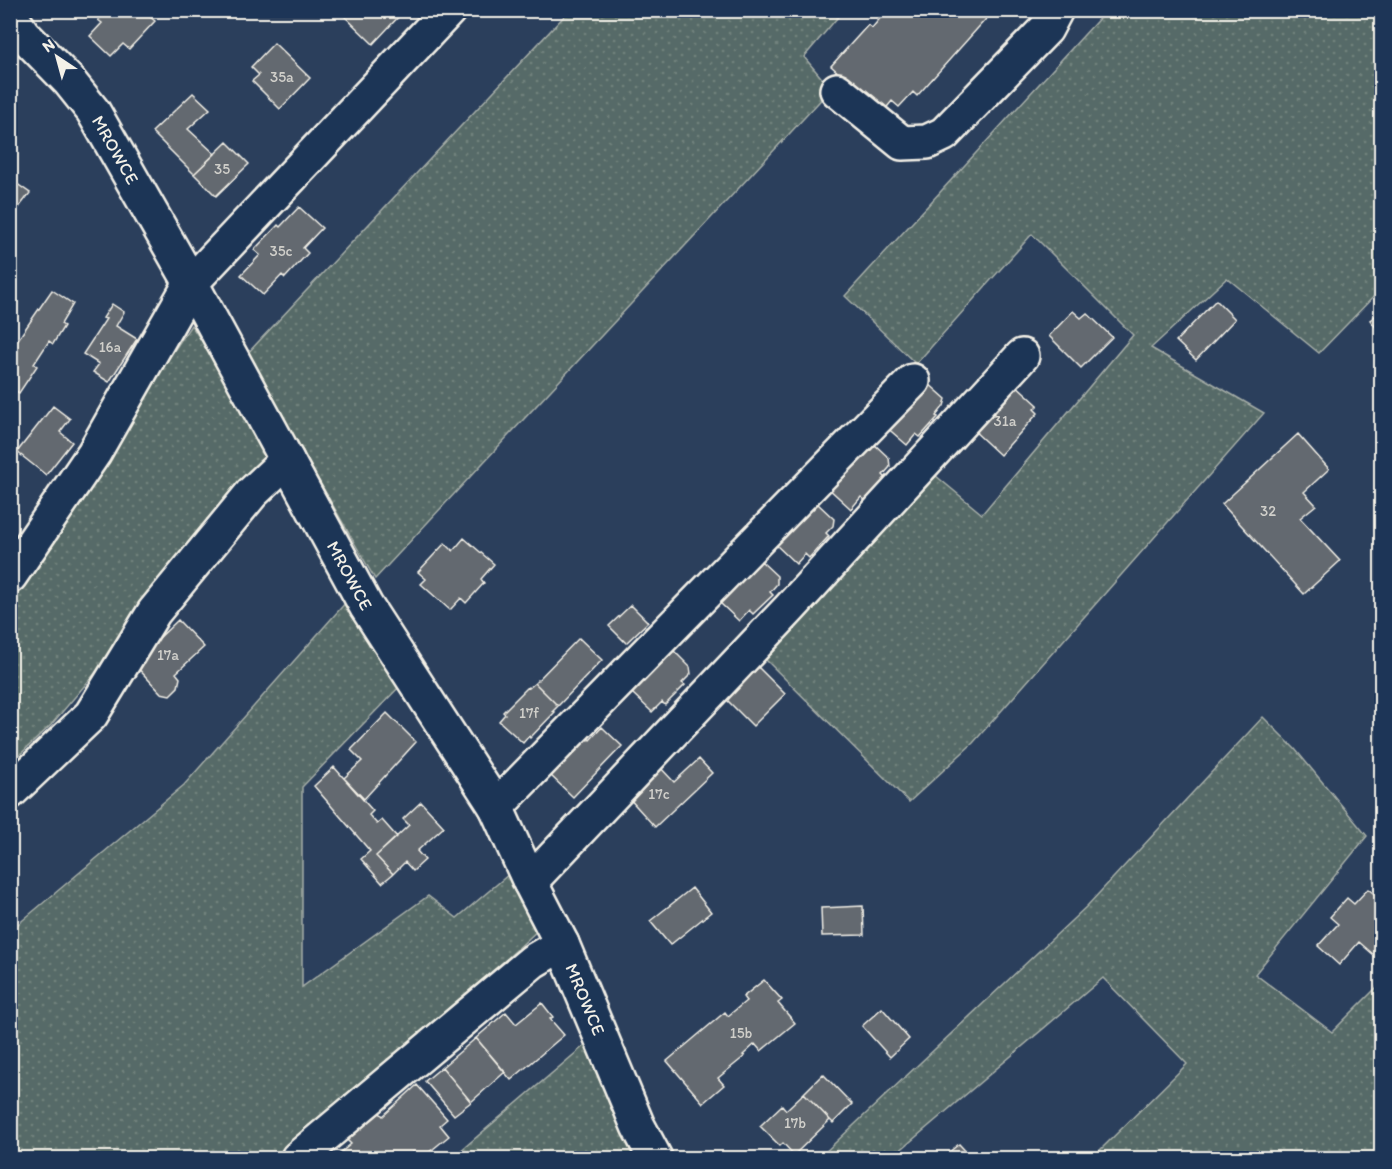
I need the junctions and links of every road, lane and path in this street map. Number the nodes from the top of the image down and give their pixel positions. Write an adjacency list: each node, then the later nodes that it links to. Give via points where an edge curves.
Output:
1 (449, 10): 5 (street)
2 (1056, 10): 4 (street, via 1046,29 944,134 927,142 902,142)
3 (10, 15): 5 (street, MROWCE, via 93,111)
4 (837, 90)
5 (191, 283): 8 (street, MROWCE); 9 (street, via 94,453)
6 (1022, 356): 12 (street)
7 (913, 381): 11 (street)
8 (287, 460): 10 (street, via 252,493 154,612 91,715); 11 (street, MROWCE, via 366,606)
9 (10, 576)
10 (10, 792)
11 (496, 807): 12 (street, MROWCE)
12 (530, 882): 13 (street, MROWCE)
13 (562, 944): 14 (street, via 533,961); 15 (street, MROWCE)
14 (298, 1158)
15 (655, 1158)

